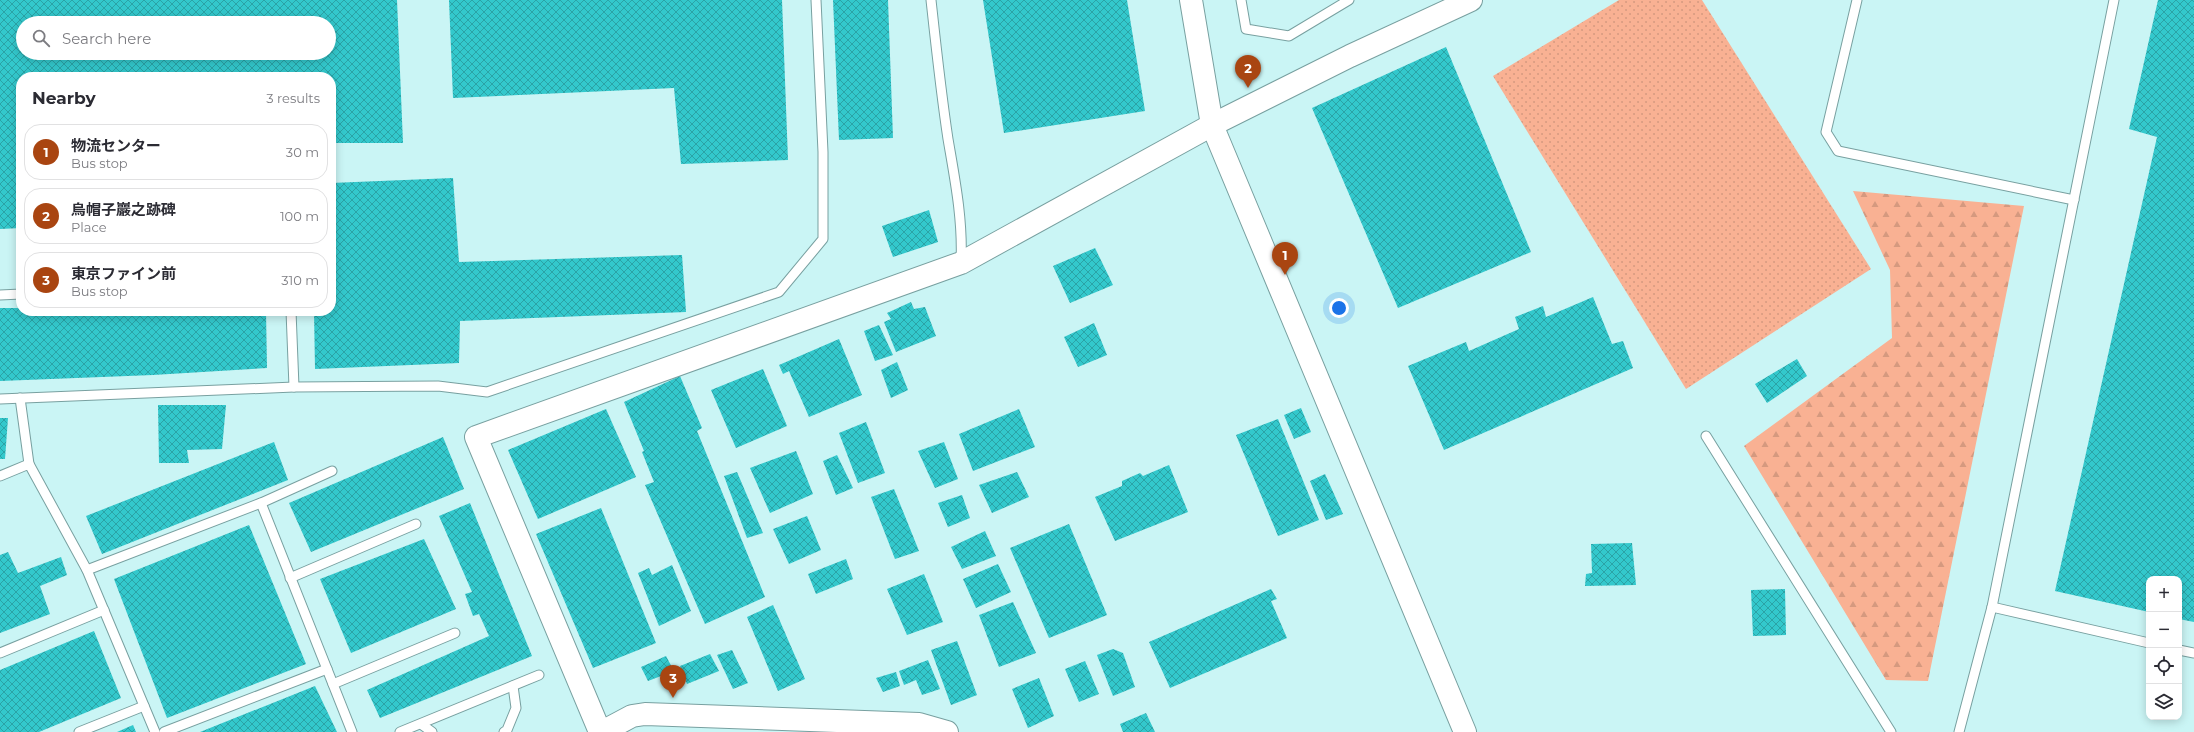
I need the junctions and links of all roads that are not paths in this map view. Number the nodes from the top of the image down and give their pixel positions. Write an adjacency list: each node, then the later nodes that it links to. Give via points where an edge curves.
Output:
1 (816, 0): 15 (lane, via 823,152 823,239 779,292 487,392 438,386)
2 (931, 0): 11 (lane, via 948,138 958,194)
3 (1191, 0): 9 (street)
4 (1241, 0): 5 (lane, via 1246,29 1289,36)
5 (1349, 0)
6 (1471, 0): 9 (street, via 1350,56)
7 (1857, 0): 10 (lane, via 1826,132 1838,151)
8 (2114, 0): 10 (lane)
9 (1212, 125): 11 (street); 49 (street)
10 (2074, 200): 26 (lane)
11 (961, 262): 47 (street, via 476,438)
12 (16, 294): 13 (lane)
13 (0, 295)
14 (291, 316): 15 (lane)
15 (294, 387): 17 (lane)
16 (0, 398): 17 (lane)
17 (20, 398): 19 (lane)
18 (1706, 436): 50 (lane)
19 (29, 464): 21 (lane); 24 (lane)
20 (332, 472): 22 (lane)
21 (0, 476)
22 (261, 503): 24 (lane); 25 (lane)
23 (416, 524): 25 (lane)
24 (87, 570): 27 (lane)
25 (290, 578): 33 (lane)
26 (1992, 607): 29 (lane); 51 (lane)
27 (104, 610): 31 (lane); 37 (lane)
28 (455, 633): 35 (lane)
29 (2146, 642)
30 (2182, 651): 32 (lane)
31 (0, 653)
32 (2194, 654)
33 (327, 669): 35 (lane); 42 (lane)
34 (539, 675): 36 (lane)
35 (333, 684): 43 (lane)
36 (513, 686): 38 (lane); 46 (lane, via 516,708)
37 (144, 706): 40 (lane); 41 (lane)
38 (421, 724): 44 (lane); 45 (lane)
39 (803, 726): 47 (street, via 645,714 632,716); 48 (street, via 919,724)
40 (79, 732)
41 (155, 732)
42 (164, 732)
43 (352, 732)
44 (400, 732)
45 (432, 732)
46 (504, 732)
47 (601, 732)
48 (947, 732)
49 (1465, 732)
50 (1891, 732)
51 (1959, 732)

